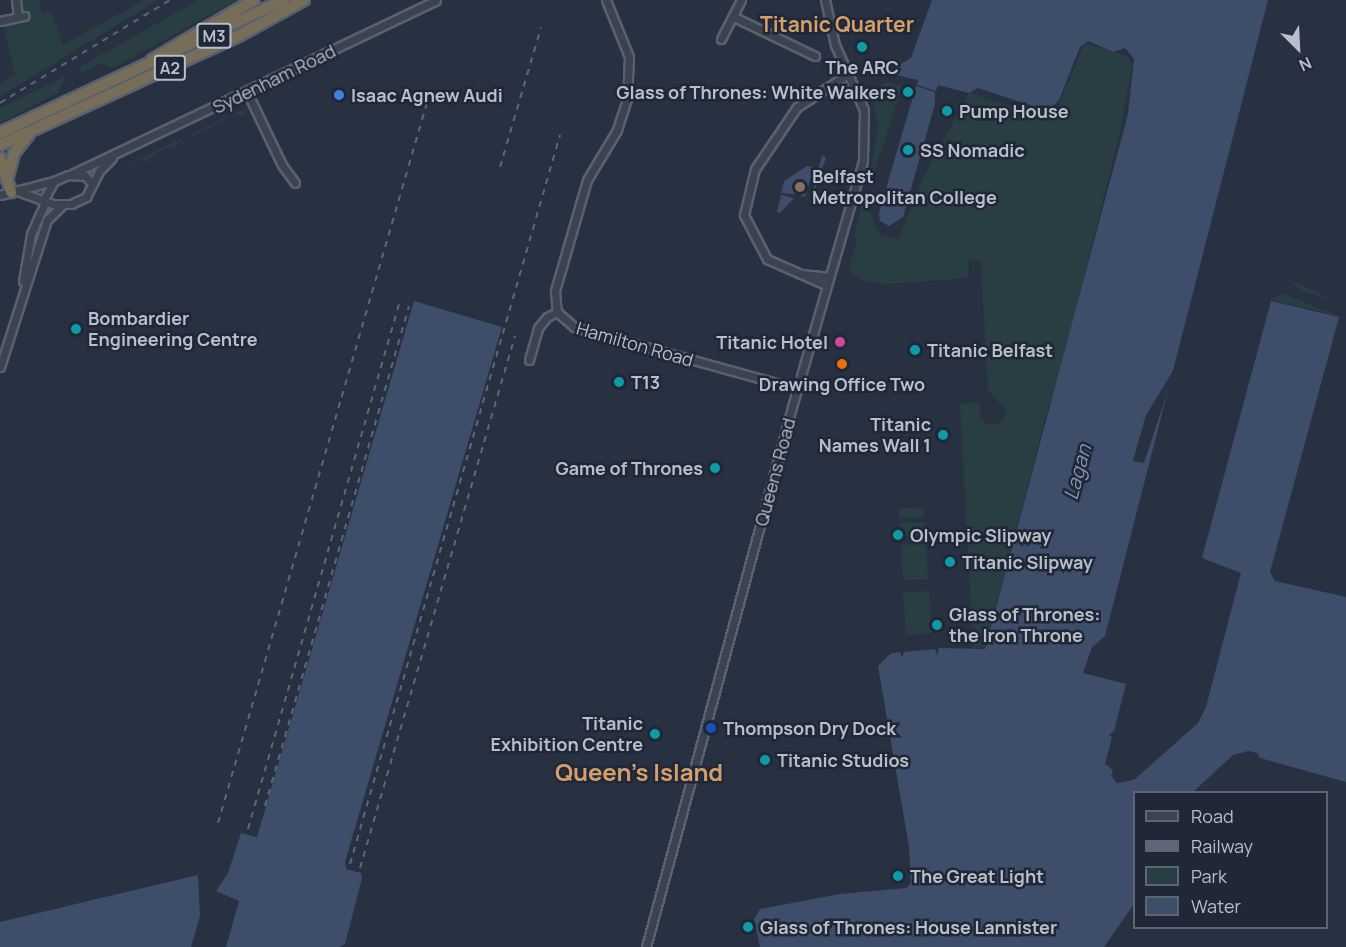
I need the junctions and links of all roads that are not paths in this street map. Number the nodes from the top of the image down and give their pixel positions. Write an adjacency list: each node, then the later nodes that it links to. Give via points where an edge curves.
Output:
1 (16, 0): 10 (street, via 21,16)
2 (254, 0): 13 (highway, A2, via 159,54)
3 (284, 0): 13 (highway, M3)
4 (304, 0): 16 (highway, A2, via 240,35)
5 (436, 0): 15 (street, Sydenham Road)
6 (606, 0): 31 (street, Hamilton Road, via 629,57 627,99 617,130 587,180 555,291)
7 (741, 0): 9 (street)
8 (825, 0): 14 (street, Queens Road, via 835,45)
9 (734, 17): 11 (street); 12 (street)
10 (0, 21)
11 (721, 39)
12 (815, 56)
13 (144, 68): 17 (highway, A2)
14 (850, 73): 29 (street, Queens Road, via 864,110 866,146); 29 (street, via 804,99 755,169 745,222 767,260)
15 (247, 92): 19 (street, Sydenham Road); 25 (street, via 282,165)
16 (32, 130): 18 (highway, A2); 21 (highway)
17 (0, 133)
18 (0, 145)
19 (113, 157): 22 (street, Sydenham Road); 24 (street, Sydenham Road)
20 (0, 158): 21 (highway)
21 (5, 173): 26 (highway)
22 (72, 174): 23 (street, Sydenham Road); 24 (street, via 85,176)
23 (54, 181): 26 (street, Sydenham Road); 27 (street)
24 (92, 183): 28 (street, Sydenham Road, via 86,197)
25 (295, 183)
26 (10, 193): 27 (street)
27 (45, 200): 28 (street); 30 (street, via 29,243)
28 (62, 205): 30 (street, via 47,220)
29 (827, 281): 34 (street, Queens Road)
30 (23, 287): 33 (street)
31 (557, 312): 32 (street, via 538,328); 34 (street, Hamilton Road, via 561,320 589,332)
32 (529, 360)
33 (0, 367)
34 (797, 389): 35 (street, Queens Road)
35 (646, 947)

